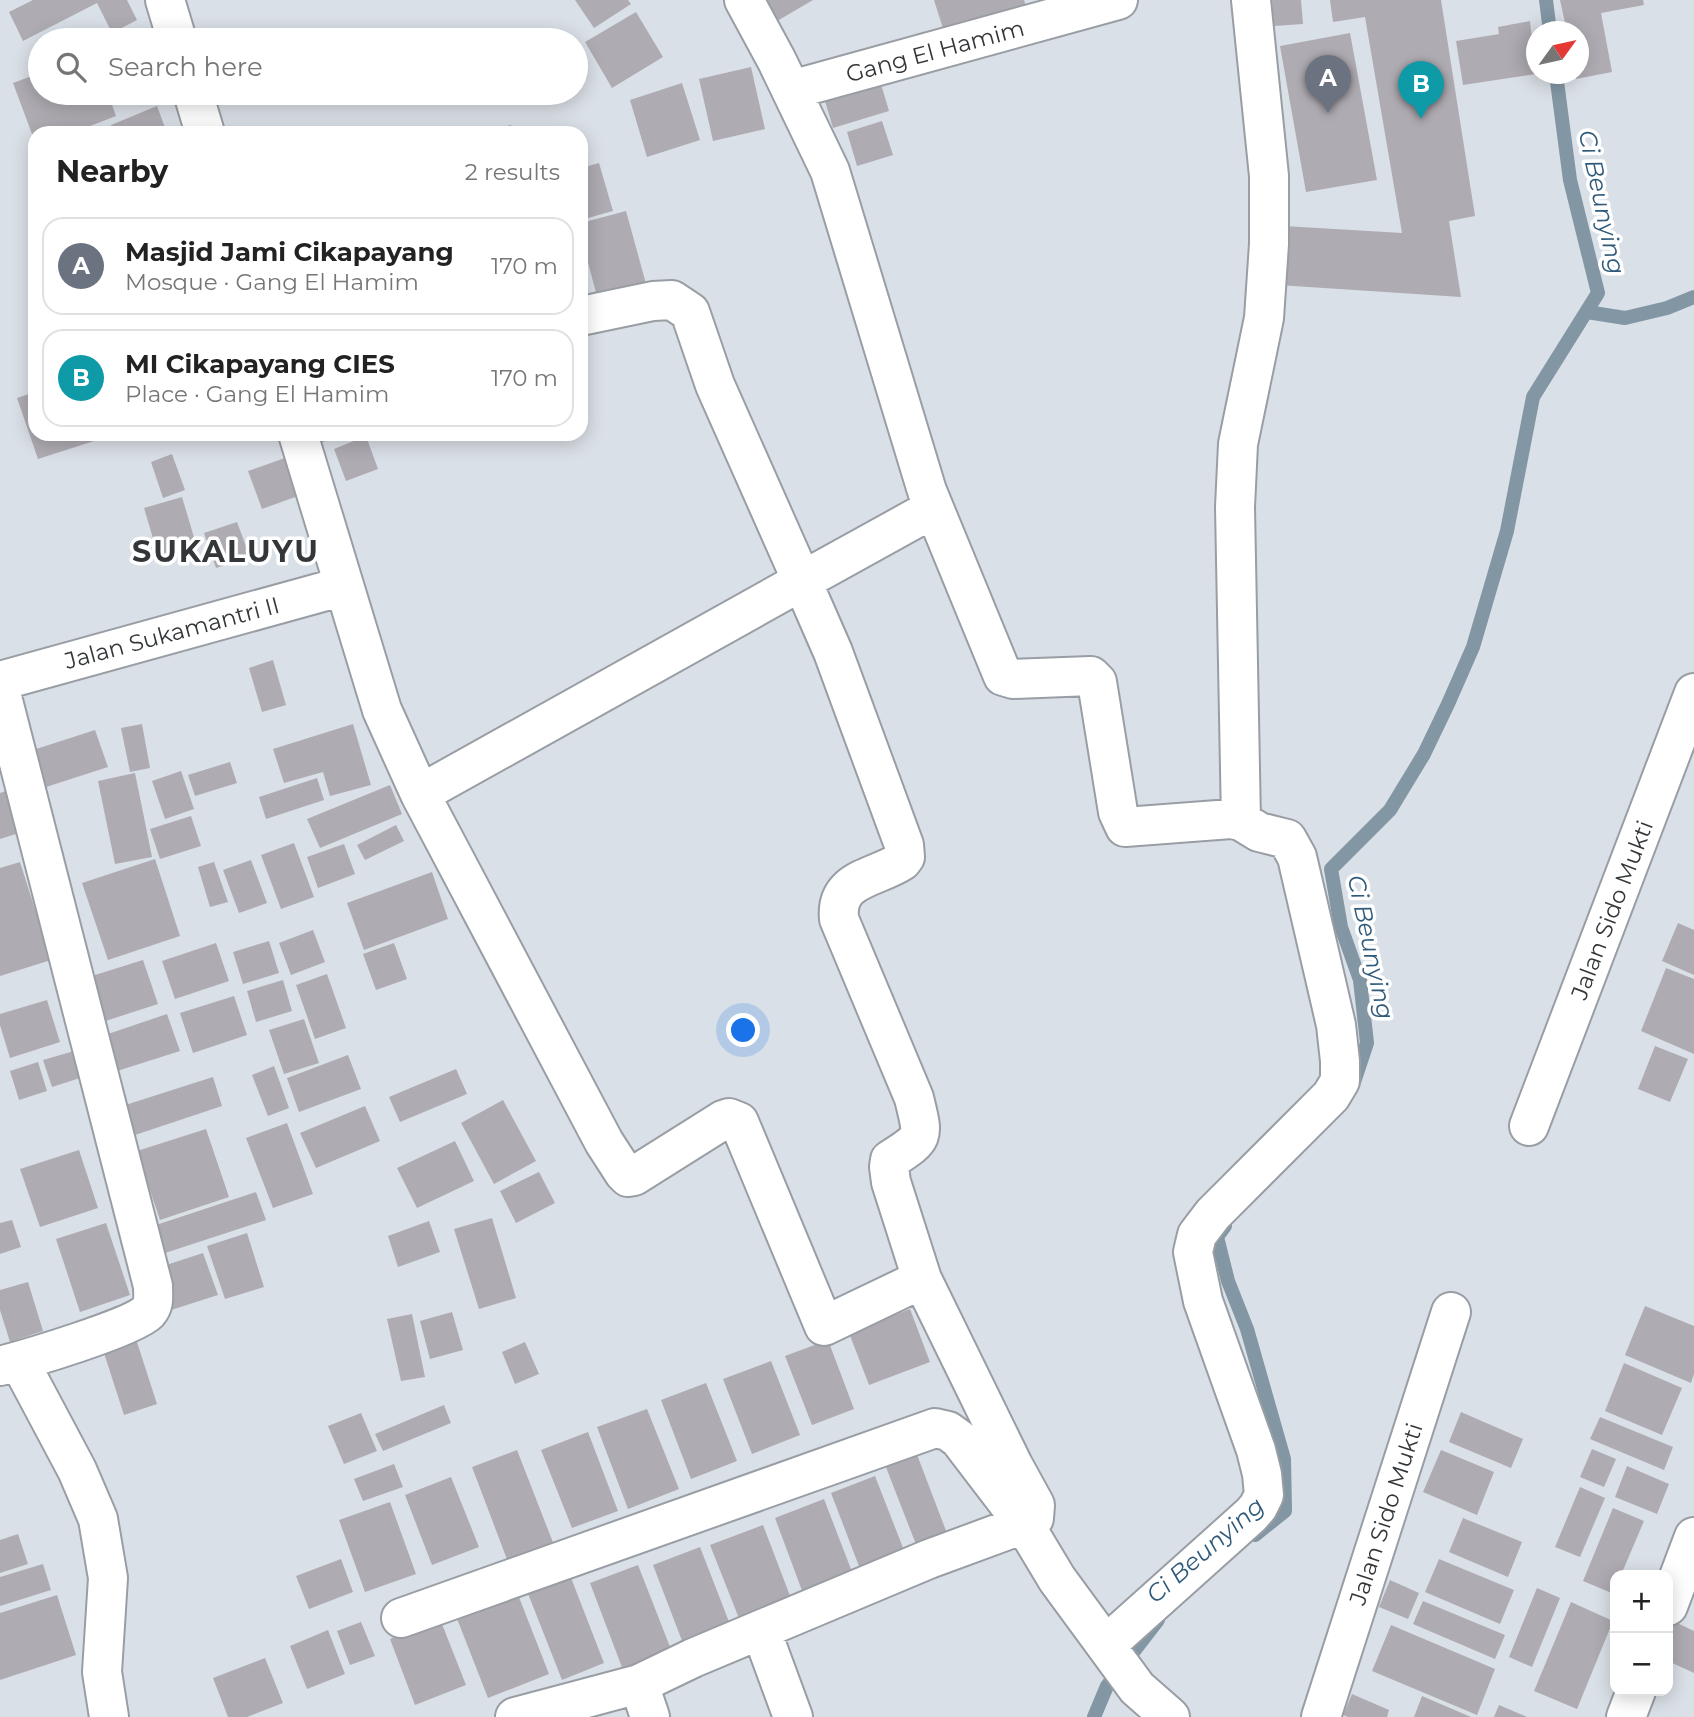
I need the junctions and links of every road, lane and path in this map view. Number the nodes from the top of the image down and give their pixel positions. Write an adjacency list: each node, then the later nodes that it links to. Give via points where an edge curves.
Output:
1 (165, 0): 5 (street)
2 (744, 0): 6 (street)
3 (1118, 0): 6 (street, Gang El Hamim)
4 (1251, 0): 18 (street, via 1269,176 1269,244 1264,318 1238,444 1235,508)
5 (173, 28)
6 (791, 90): 11 (street, via 830,171)
7 (197, 105): 8 (street)
8 (203, 126)
9 (588, 315): 12 (street, via 673,300 690,312 715,384)
10 (300, 441): 13 (street)
11 (934, 508): 12 (street); 18 (street, via 1003,676 1091,676 1097,682 1118,812 1125,827)
12 (802, 581): 17 (street); 20 (street, via 904,845 902,862 849,886 838,904 839,919 914,1098 921,1134 910,1149 890,1160 889,1167)
13 (344, 586): 14 (street, Jalan Sukamantri II); 17 (street, via 382,710)
14 (0, 681)
15 (0, 689): 22 (street, via 154,1301 147,1312 128,1324)
16 (1694, 693): 19 (street, Jalan Sido Mukti)
17 (420, 794): 20 (street, via 604,1142 628,1177 729,1118 739,1122 824,1326)
18 (1241, 821): 28 (street, via 1259,832 1287,839 1294,849 1336,1026 1340,1081 1323,1104 1213,1214 1197,1235 1193,1252 1203,1301 1256,1450 1264,1495 1251,1515)
19 (1529, 1126)
20 (922, 1279): 23 (street, via 1035,1504 1034,1518)
21 (1451, 1312): 35 (street, Jalan Sido Mukti)
22 (9, 1364): 31 (street, via 77,1470 98,1519 108,1578 102,1672)
23 (1024, 1524): 26 (street, via 959,1439 935,1428); 27 (street); 28 (street)
24 (1694, 1537): 25 (street)
25 (1673, 1593)
26 (401, 1618)
27 (761, 1630): 30 (street); 33 (street)
28 (1097, 1633): 34 (street, via 1137,1688)
29 (1634, 1696): 36 (street)
30 (645, 1700): 32 (street)
31 (109, 1717)
32 (515, 1717)
33 (793, 1717)
34 (1170, 1717)
35 (1321, 1717)
36 (1626, 1717)

